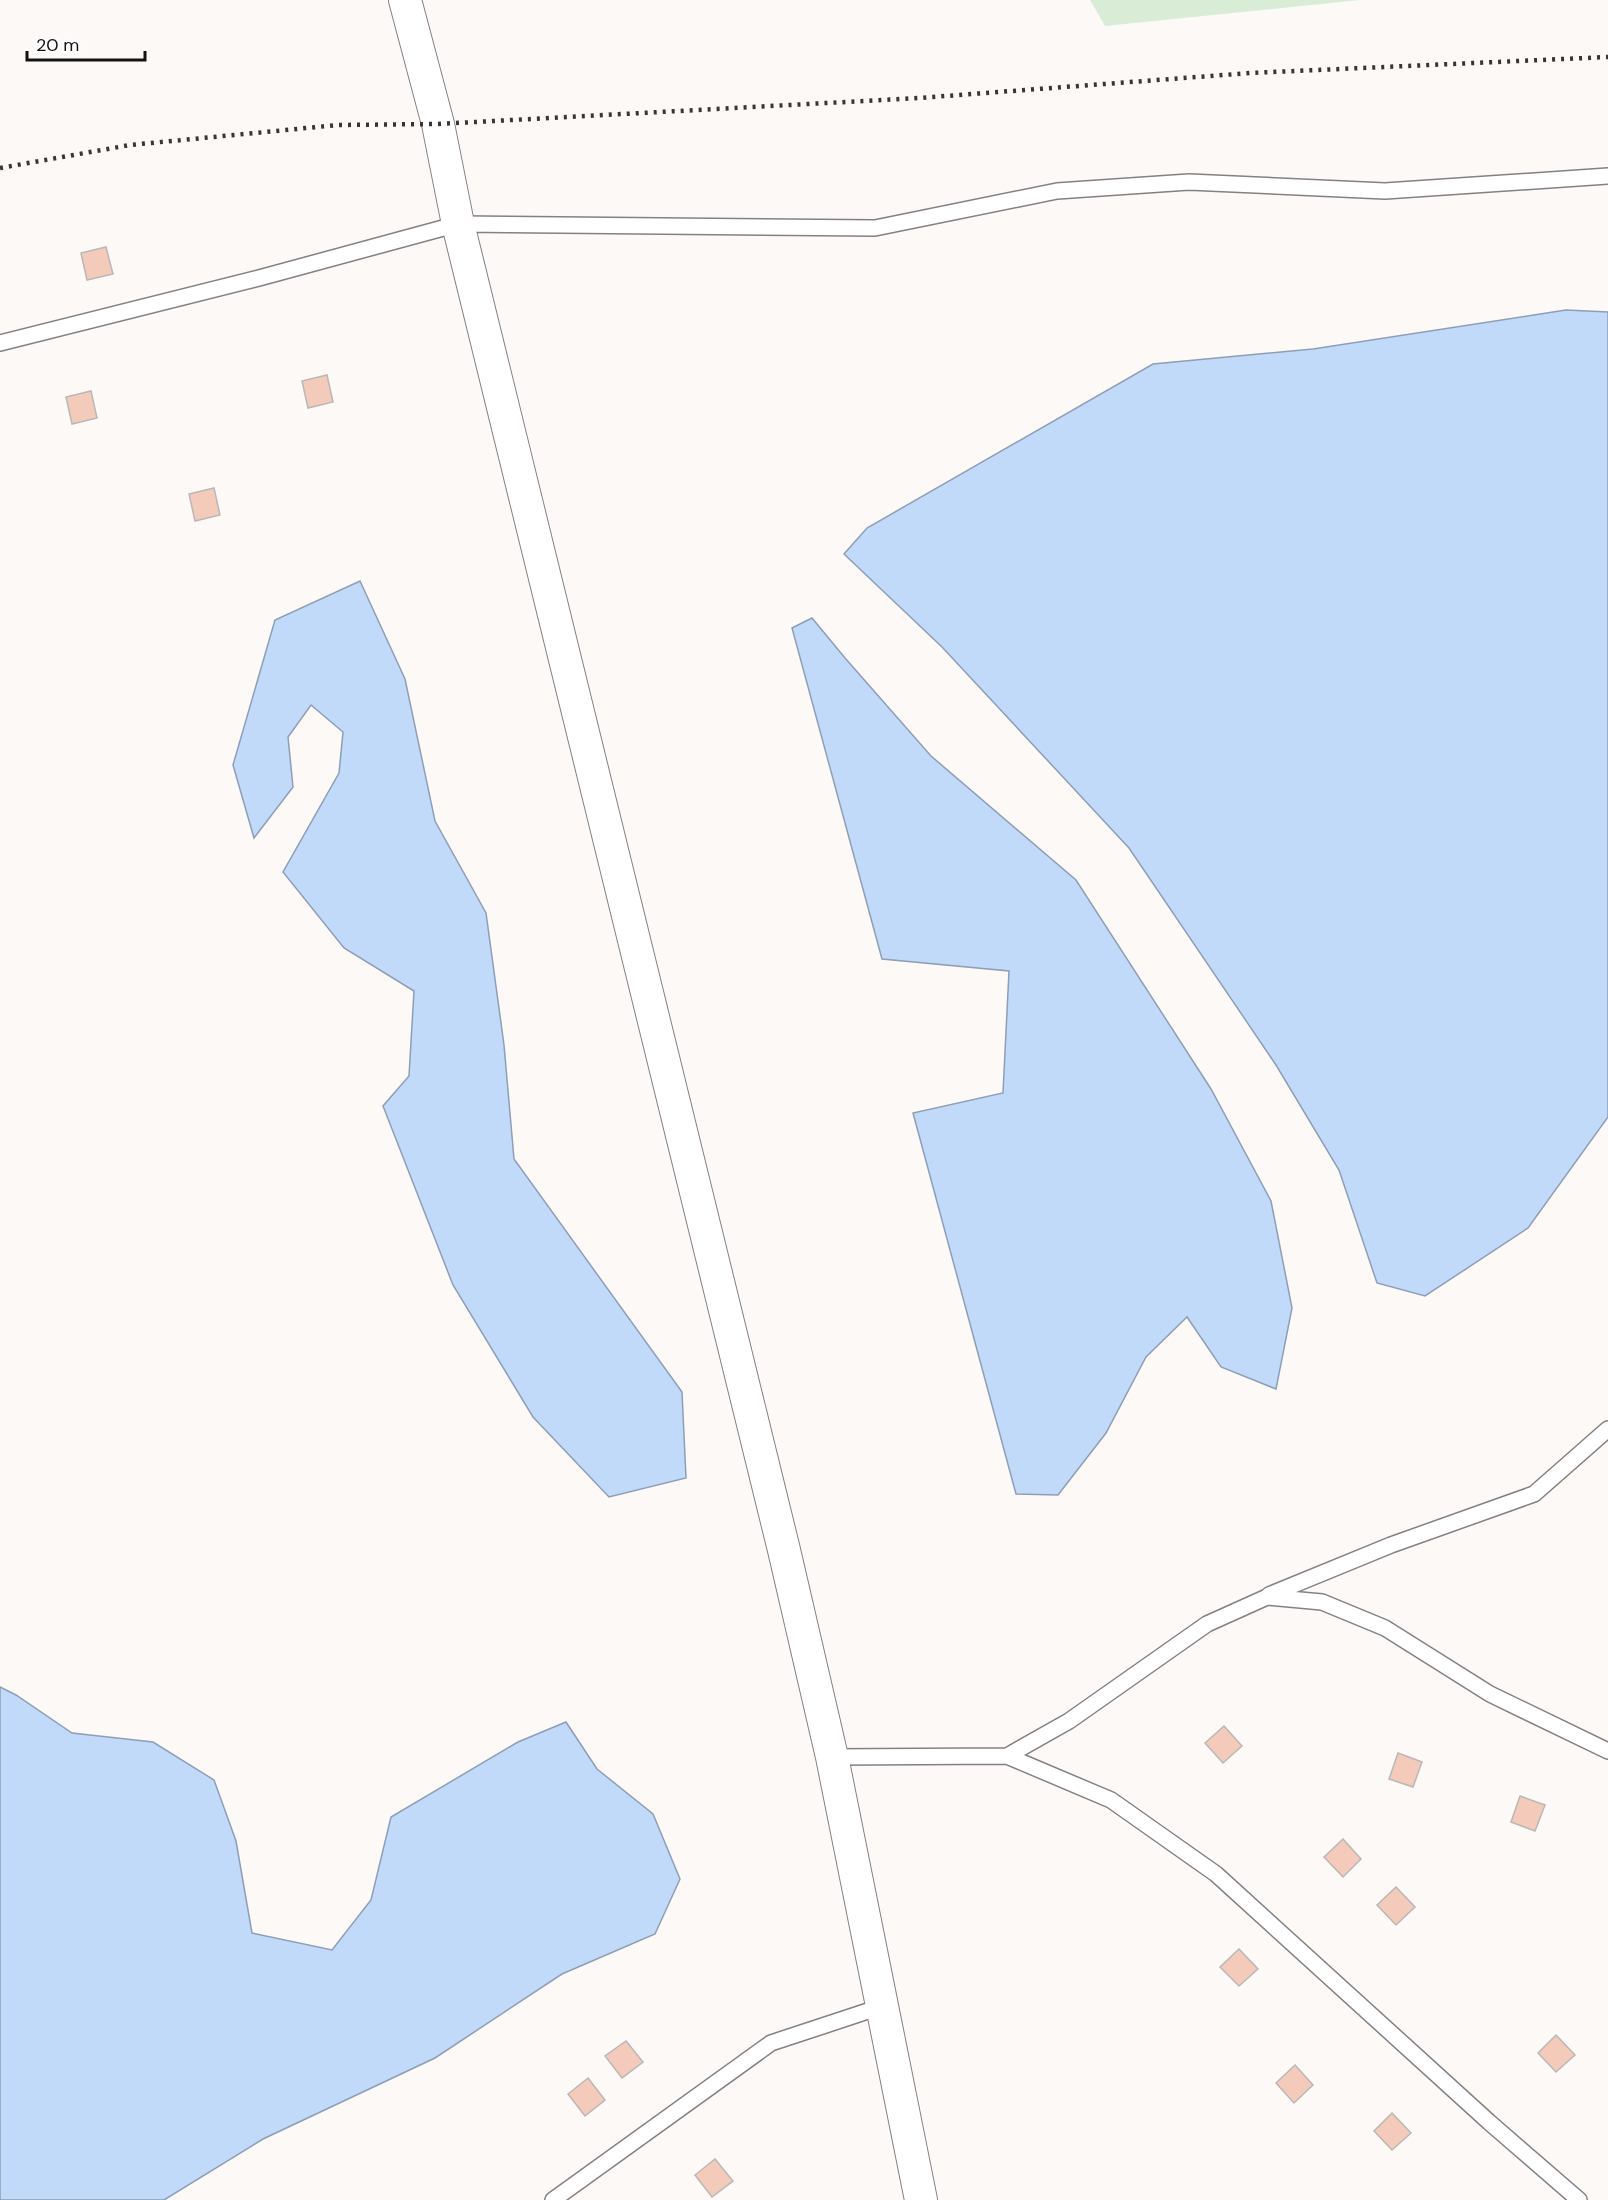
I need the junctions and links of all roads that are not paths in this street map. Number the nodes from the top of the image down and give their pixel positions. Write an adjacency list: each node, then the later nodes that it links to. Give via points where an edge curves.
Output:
1 (405, 0): 3 (street, via 438,124)
2 (1608, 176): 3 (lane, via 1385,191 1189,182 1058,191 875,228)
3 (458, 224): 4 (lane); 8 (street)
4 (0, 343)
5 (1608, 1429): 6 (lane, via 1534,1494 1391,1545)
6 (1267, 1597): 7 (lane, via 1322,1602 1385,1628 1490,1694); 9 (lane, via 1207,1624 1069,1721)
7 (1608, 1751)
8 (832, 1756): 9 (lane); 10 (street)
9 (1007, 1756): 13 (lane, via 1111,1800 1216,1874)
10 (883, 2006): 11 (lane, via 771,2043); 12 (street)
11 (554, 2200)
12 (921, 2200)
13 (1579, 2200)

